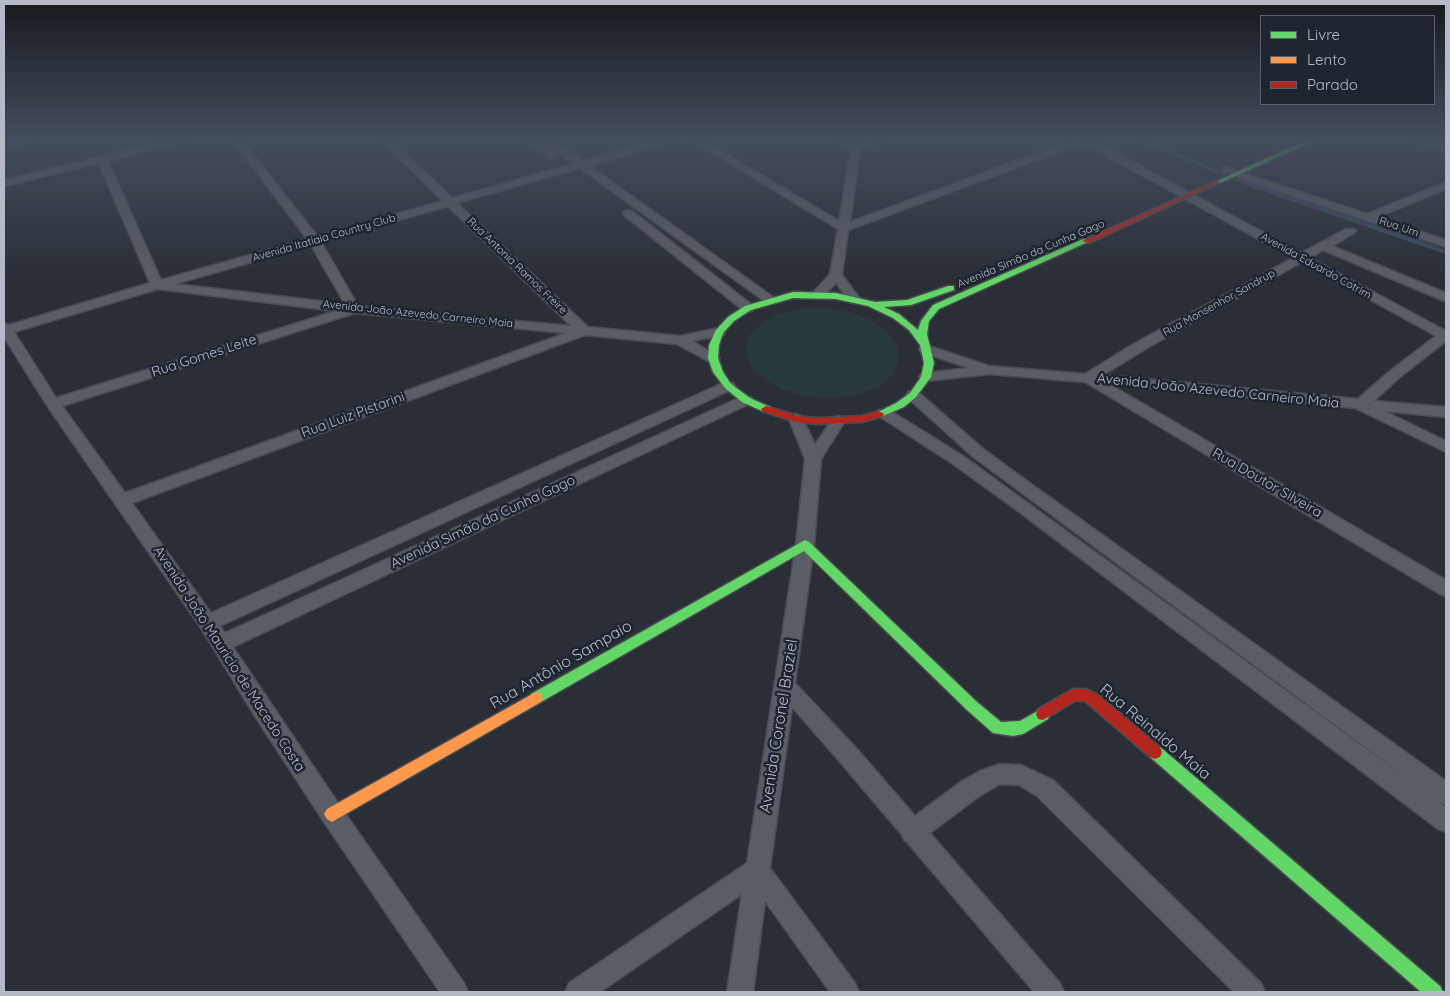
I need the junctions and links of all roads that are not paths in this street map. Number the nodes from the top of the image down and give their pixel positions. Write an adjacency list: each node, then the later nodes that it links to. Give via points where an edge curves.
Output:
1 (114, 185): 25 (street)
2 (271, 185): 20 (street)
3 (432, 185): 15 (street, Rua Antonia Ramos Freire)
4 (510, 185): 15 (street, Avenida Itatiaia Country Club)
5 (592, 185): 34 (street)
6 (610, 185): 30 (street)
7 (771, 185): 18 (street)
8 (850, 185): 18 (street)
9 (959, 185): 18 (street)
10 (1167, 185): 14 (street, Avenida Eduardo Cotrim)
11 (1199, 185): 14 (street, Avenida Simão da Cunha Gago)
12 (1264, 185): 16 (street, Rua Um)
13 (1445, 185): 16 (street)
14 (1181, 193): 17 (street, Avenida Simão da Cunha Gago); 23 (street, Avenida Eduardo Cotrim)
15 (450, 202): 20 (street, Avenida Itatiaia Country Club); 36 (street, Rua Antonia Ramos Freire)
16 (1370, 217): 21 (street, Rua Um)
17 (1111, 224): 27 (street, Avenida Simão da Cunha Gago); 31 (street, Avenida Simão da Cunha Gago)
18 (843, 228): 24 (street)
19 (1350, 231): 22 (street, Rua Monsenhor Sandrup)
20 (314, 240): 25 (street, Avenida Itatiaia Country Club); 33 (street)
21 (1446, 244)
22 (1323, 246): 23 (street, Rua Monsenhor Sandrup); 28 (street, Avenida Eduardo Cotrim)
23 (1301, 258): 38 (street, Avenida Eduardo Cotrim); 44 (street, Rua Monsenhor Sandrup)
24 (836, 275): 26 (street); 29 (street)
25 (157, 285): 33 (street, Avenida João Azevedo Carneiro Maia); 35 (street, Avenida Itatiaia Country Club)
26 (817, 295): 29 (street); 30 (street, via 793,295)
27 (935, 295): 31 (street); 32 (street, Avenida Simão da Cunha Gago, via 908,303)
28 (1446, 297)
29 (854, 299): 32 (street)
30 (771, 300): 34 (street)
31 (946, 301): 40 (street, Avenida Simão da Cunha Gago, via 929,315 923,328)
32 (871, 304): 40 (street, via 912,328)
33 (354, 308): 36 (street, Avenida João Azevedo Carneiro Maia); 48 (street, Rua Gomes Leite)
34 (748, 308): 37 (street)
35 (5, 329): 48 (street, Avenida João Mauricio de Macedo Costa)
36 (584, 331): 39 (street, Avenida João Azevedo Carneiro Maia); 58 (street, Rua Luiz Pistarini)
37 (719, 332): 39 (street, Avenida João Azevedo Carneiro Maia); 41 (street)
38 (1446, 336): 49 (street)
39 (680, 340): 41 (street, Avenida João Azevedo Carneiro Maia)
40 (924, 346): 42 (street, Avenida João Azevedo Carneiro Maia); 43 (street, via 928,363)
41 (713, 358): 45 (street)
42 (990, 370): 43 (street, Avenida João Azevedo Carneiro Maia); 44 (street, Avenida João Azevedo Carneiro Maia)
43 (926, 377): 46 (street)
44 (1088, 378): 49 (street, Avenida João Azevedo Carneiro Maia); 60 (street, Rua Doutor Silveira)
45 (728, 386): 47 (street); 53 (street, Avenida Simão da Cunha Gago)
46 (913, 395): 51 (street); 64 (street, via 1007,475)
47 (746, 400): 52 (street); 55 (street, Avenida Simão da Cunha Gago)
48 (53, 404): 58 (street, Avenida João Mauricio de Macedo Costa)
49 (1360, 405): 50 (street, Avenida João Azevedo Carneiro Maia); 56 (street)
50 (1446, 412)
51 (884, 413): 54 (street); 66 (street, via 1020,504)
52 (796, 419): 54 (street); 57 (street, Avenida Coronel Braziel)
53 (651, 420): 55 (street); 61 (street, Avenida Simão da Cunha Gago)
54 (838, 422): 57 (street, Avenida Coronel Braziel)
55 (668, 437): 62 (street, Avenida Simão da Cunha Gago)
56 (1446, 447)
57 (813, 459): 59 (street, Avenida Coronel Braziel)
58 (122, 500): 61 (street, Avenida João Mauricio de Macedo Costa)
59 (805, 545): 63 (street, Avenida Coronel Braziel); 65 (street, Rua Antônio Sampaio); 75 (street, Rua Reinaldo Maia, via 998,728 1013,730 1022,727 1073,695 1092,698)
60 (1446, 589)
61 (208, 623): 62 (street, Avenida João Mauricio de Macedo Costa)
62 (220, 644): 65 (street, Avenida João Mauricio de Macedo Costa)
63 (785, 686): 67 (street); 68 (street, Avenida Coronel Braziel)
64 (1446, 794)
65 (332, 814): 69 (street, Avenida João Mauricio de Macedo Costa)
66 (1446, 821)
67 (912, 832): 73 (street); 74 (street, via 988,778 1000,774 1021,775 1045,788 1067,808)
68 (757, 870): 70 (street); 71 (street, Avenida Coronel Braziel); 72 (street)
69 (455, 992)
70 (578, 992)
71 (740, 992)
72 (846, 992)
73 (1051, 992)
74 (1252, 992)
75 (1434, 992)

